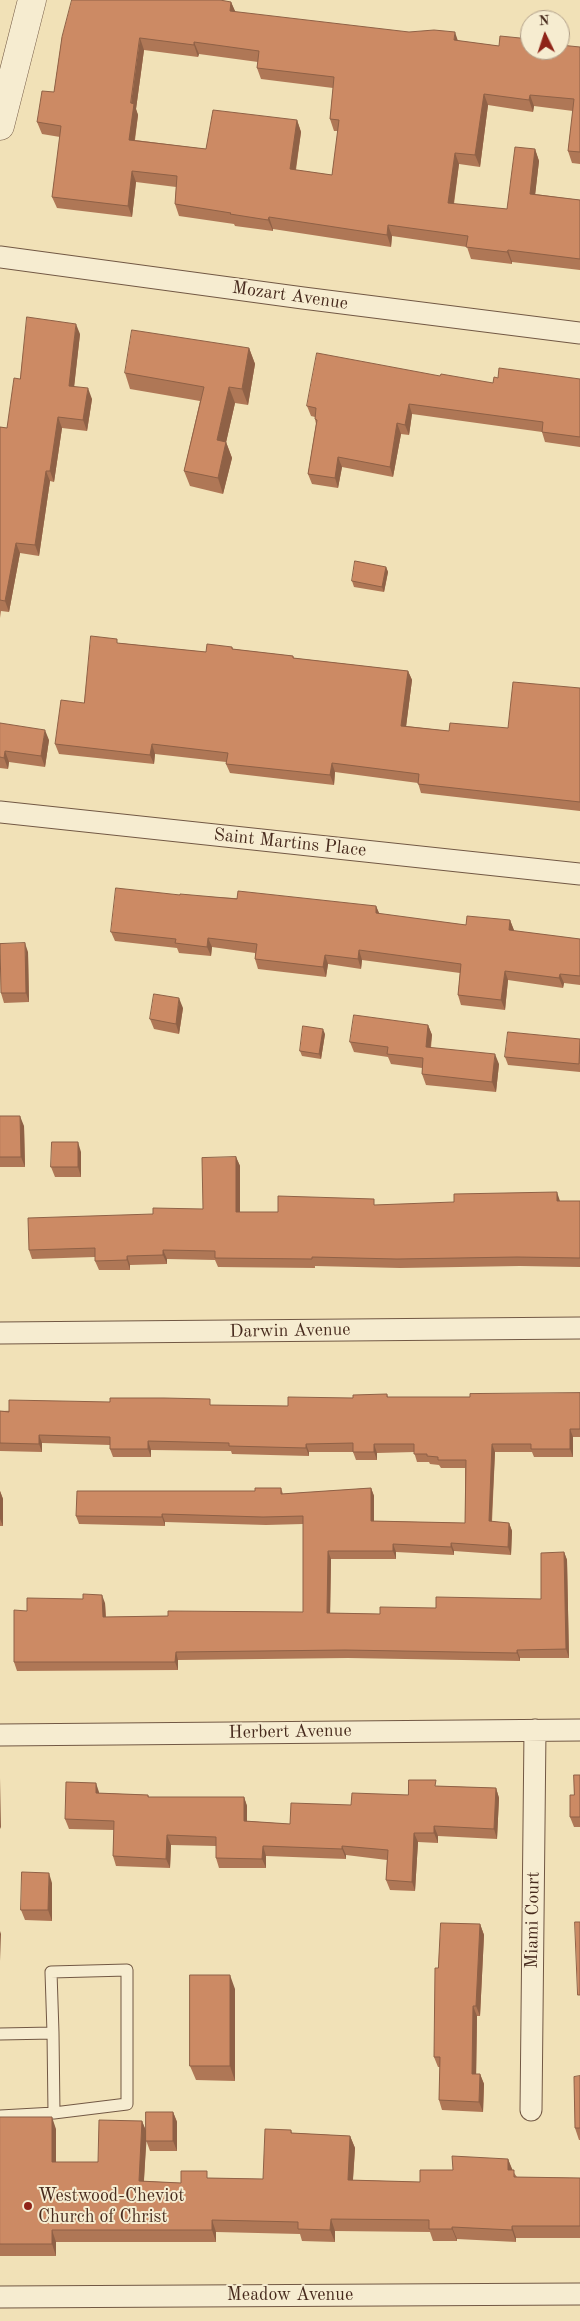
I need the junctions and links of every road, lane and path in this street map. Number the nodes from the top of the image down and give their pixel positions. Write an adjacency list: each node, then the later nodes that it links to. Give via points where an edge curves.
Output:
1 (32, 0): 2 (street)
2 (5, 87): 3 (street)
3 (0, 126)
4 (0, 257): 5 (street, Mozart Avenue)
5 (580, 333)
6 (0, 812): 7 (street, Saint Martins Place)
7 (580, 874)
8 (580, 1328): 9 (street, Darwin Avenue)
9 (0, 1333)
10 (535, 1730): 11 (street, Herbert Avenue); 12 (street, Herbert Avenue); 15 (street, Miami Court)
11 (580, 1730)
12 (0, 1735)
13 (53, 2033): 14 (lane); 16 (lane); 16 (lane, via 51,1972 127,1970 127,2104)
14 (0, 2034)
15 (531, 2110)
16 (54, 2113): 17 (lane)
17 (0, 2116)
18 (580, 2294): 19 (street, Meadow Avenue)
19 (0, 2297)

